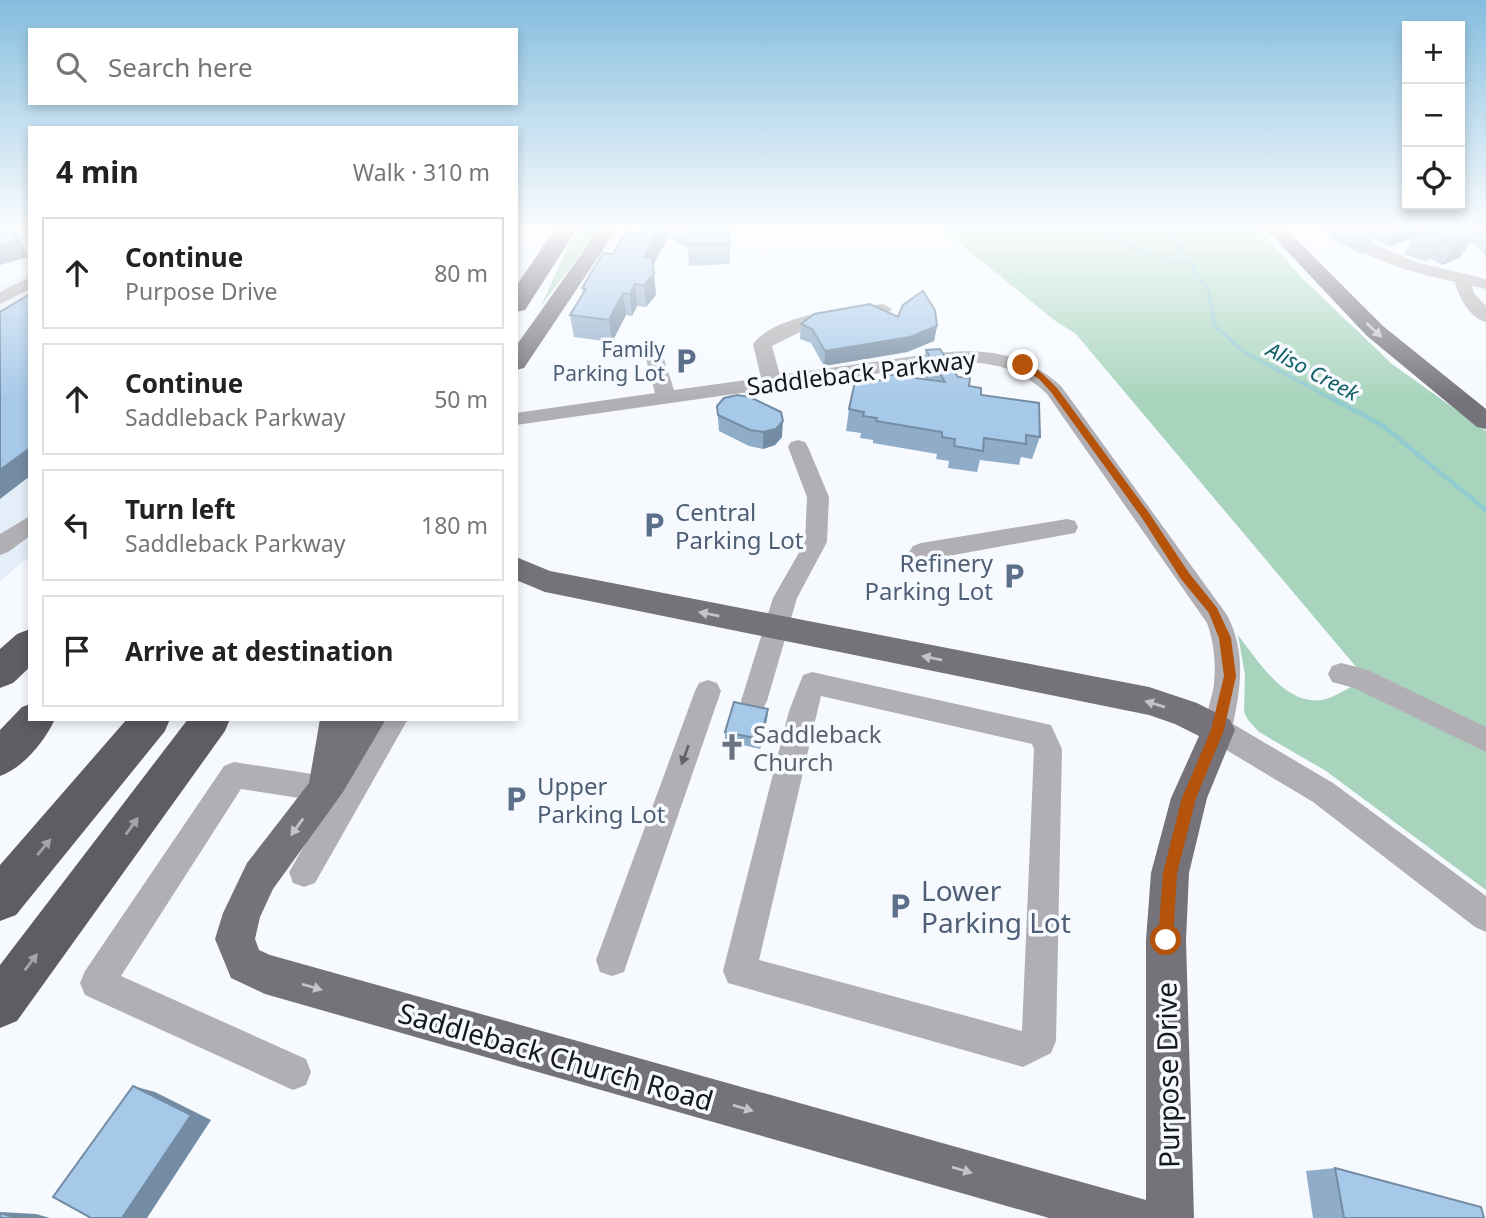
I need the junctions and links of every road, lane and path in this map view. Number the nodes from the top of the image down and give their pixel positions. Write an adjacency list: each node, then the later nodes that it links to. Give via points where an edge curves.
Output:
1 (24, 286): 9 (street)
2 (528, 286): 8 (highway)
3 (569, 286): 13 (main road)
4 (1329, 286): 18 (main road, one-way to 18, via 1384,339)
5 (1351, 286): 15 (main road, via 1404,334)
6 (1464, 286): 11 (street)
7 (28, 302): 9 (street)
8 (518, 302)
9 (5, 306)
10 (883, 309): 14 (street, via 811,319 783,329 762,344)
11 (1486, 317)
12 (655, 359): 16 (street)
13 (518, 360)
14 (779, 381): 16 (street, Saddleback Parkway); 38 (street, Saddleback Parkway, via 977,355 1023,365 1042,377 1213,611 1225,638 1230,676)
15 (1486, 395)
16 (666, 398): 17 (street, Saddleback Parkway)
17 (518, 419)
18 (1486, 421)
19 (798, 447): 31 (street, via 818,497 816,542 785,598)
20 (28, 525): 22 (street)
21 (1067, 527): 23 (street)
22 (0, 546)
23 (921, 552)
24 (518, 569): 25 (main road)
25 (563, 584): 26 (main road); 38 (main road, one-way to 25, via 1149,701)
26 (518, 588)
27 (28, 646): 28 (highway)
28 (0, 672)
29 (1341, 674): 39 (street, via 1359,678)
30 (708, 691): 45 (street, one-way to 45)
31 (754, 701)
32 (34, 721): 40 (highway)
33 (149, 721): 43 (highway, one-way to 33)
34 (210, 721): 47 (highway, one-way to 34)
35 (336, 721): 41 (main road, Saddleback Church Road)
36 (369, 721): 41 (main road)
37 (394, 721): 42 (street)
38 (1217, 730): 44 (street, via 1333,800); 52 (main road, Purpose Drive, via 1189,798 1170,873 1166,940)
39 (1486, 740)
40 (0, 758)
41 (324, 789): 48 (street, via 234,775 97,983); 49 (main road, Saddleback Church Road, one-way to 49, via 260,876 242,913 235,939 245,964 265,974)
42 (304, 872)
43 (0, 899)
44 (1486, 916)
45 (612, 960)
46 (740, 971): 46 (street, via 1023,1050 1039,1041 1048,749 1041,734 812,683)
47 (0, 1004)
48 (293, 1072)
49 (1016, 1185): 50 (main road); 51 (main road, Saddleback Church Road)
50 (1061, 1218)
51 (1132, 1218)
52 (1170, 1218)

